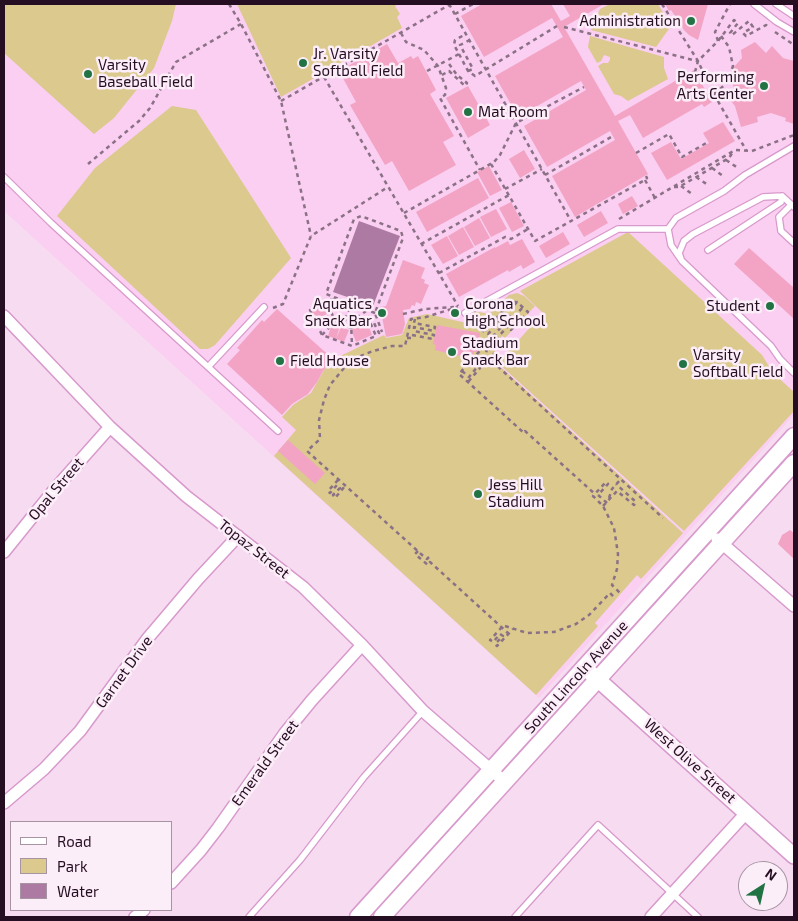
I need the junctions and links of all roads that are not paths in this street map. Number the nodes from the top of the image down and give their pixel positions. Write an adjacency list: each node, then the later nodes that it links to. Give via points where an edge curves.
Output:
1 (754, 4): 4 (lane)
2 (776, 4): 3 (lane)
3 (794, 16)
4 (794, 32)
5 (794, 146): 9 (lane, via 676,218)
6 (4, 176): 16 (lane)
7 (782, 196): 8 (lane); 11 (lane, via 781,202); 12 (lane, via 763,198 694,234 684,241 679,253)
8 (793, 206): 10 (lane, via 779,217 780,230)
9 (668, 228): 12 (lane, via 671,245); 14 (lane, via 618,229)
10 (794, 243)
11 (708, 250)
12 (682, 261): 17 (lane, via 771,346)
13 (265, 309): 16 (lane)
14 (464, 313)
15 (5, 318): 18 (street, Topaz Street)
16 (208, 367): 19 (lane)
17 (794, 373)
18 (110, 427): 23 (street, Topaz Street, via 186,496); 25 (street, Opal Street)
19 (278, 431)
20 (794, 436): 22 (main road, South Lincoln Avenue)
21 (794, 463): 24 (main road, South Lincoln Avenue)
22 (708, 531): 24 (street); 28 (main road, South Lincoln Avenue)
23 (238, 536): 27 (street, Topaz Street, via 303,587); 33 (street, Garnet Drive, via 148,638 80,731)
24 (722, 543): 26 (street); 29 (main road, South Lincoln Avenue)
25 (4, 552)
26 (794, 606)
27 (362, 645): 30 (street, Topaz Street); 36 (street, Emerald Street, via 285,733 212,835)
28 (584, 667): 29 (street, West Olive Street); 31 (main road, South Lincoln Avenue)
29 (598, 679): 32 (main road, South Lincoln Avenue); 34 (street, West Olive Street)
30 (423, 711): 31 (street, Topaz Street); 38 (lane, via 364,777 300,860)
31 (491, 771): 32 (street, Topaz Street); 39 (main road, South Lincoln Avenue)
32 (505, 782): 40 (main road, South Lincoln Avenue)
33 (4, 803)
34 (747, 812): 35 (street, West Olive Street); 37 (street)
35 (794, 856)
36 (172, 883)
37 (672, 894): 41 (lane, via 598,825); 42 (street); 43 (lane)
38 (250, 917)
39 (358, 917)
40 (382, 917)
41 (514, 917)
42 (651, 917)
43 (698, 917)

